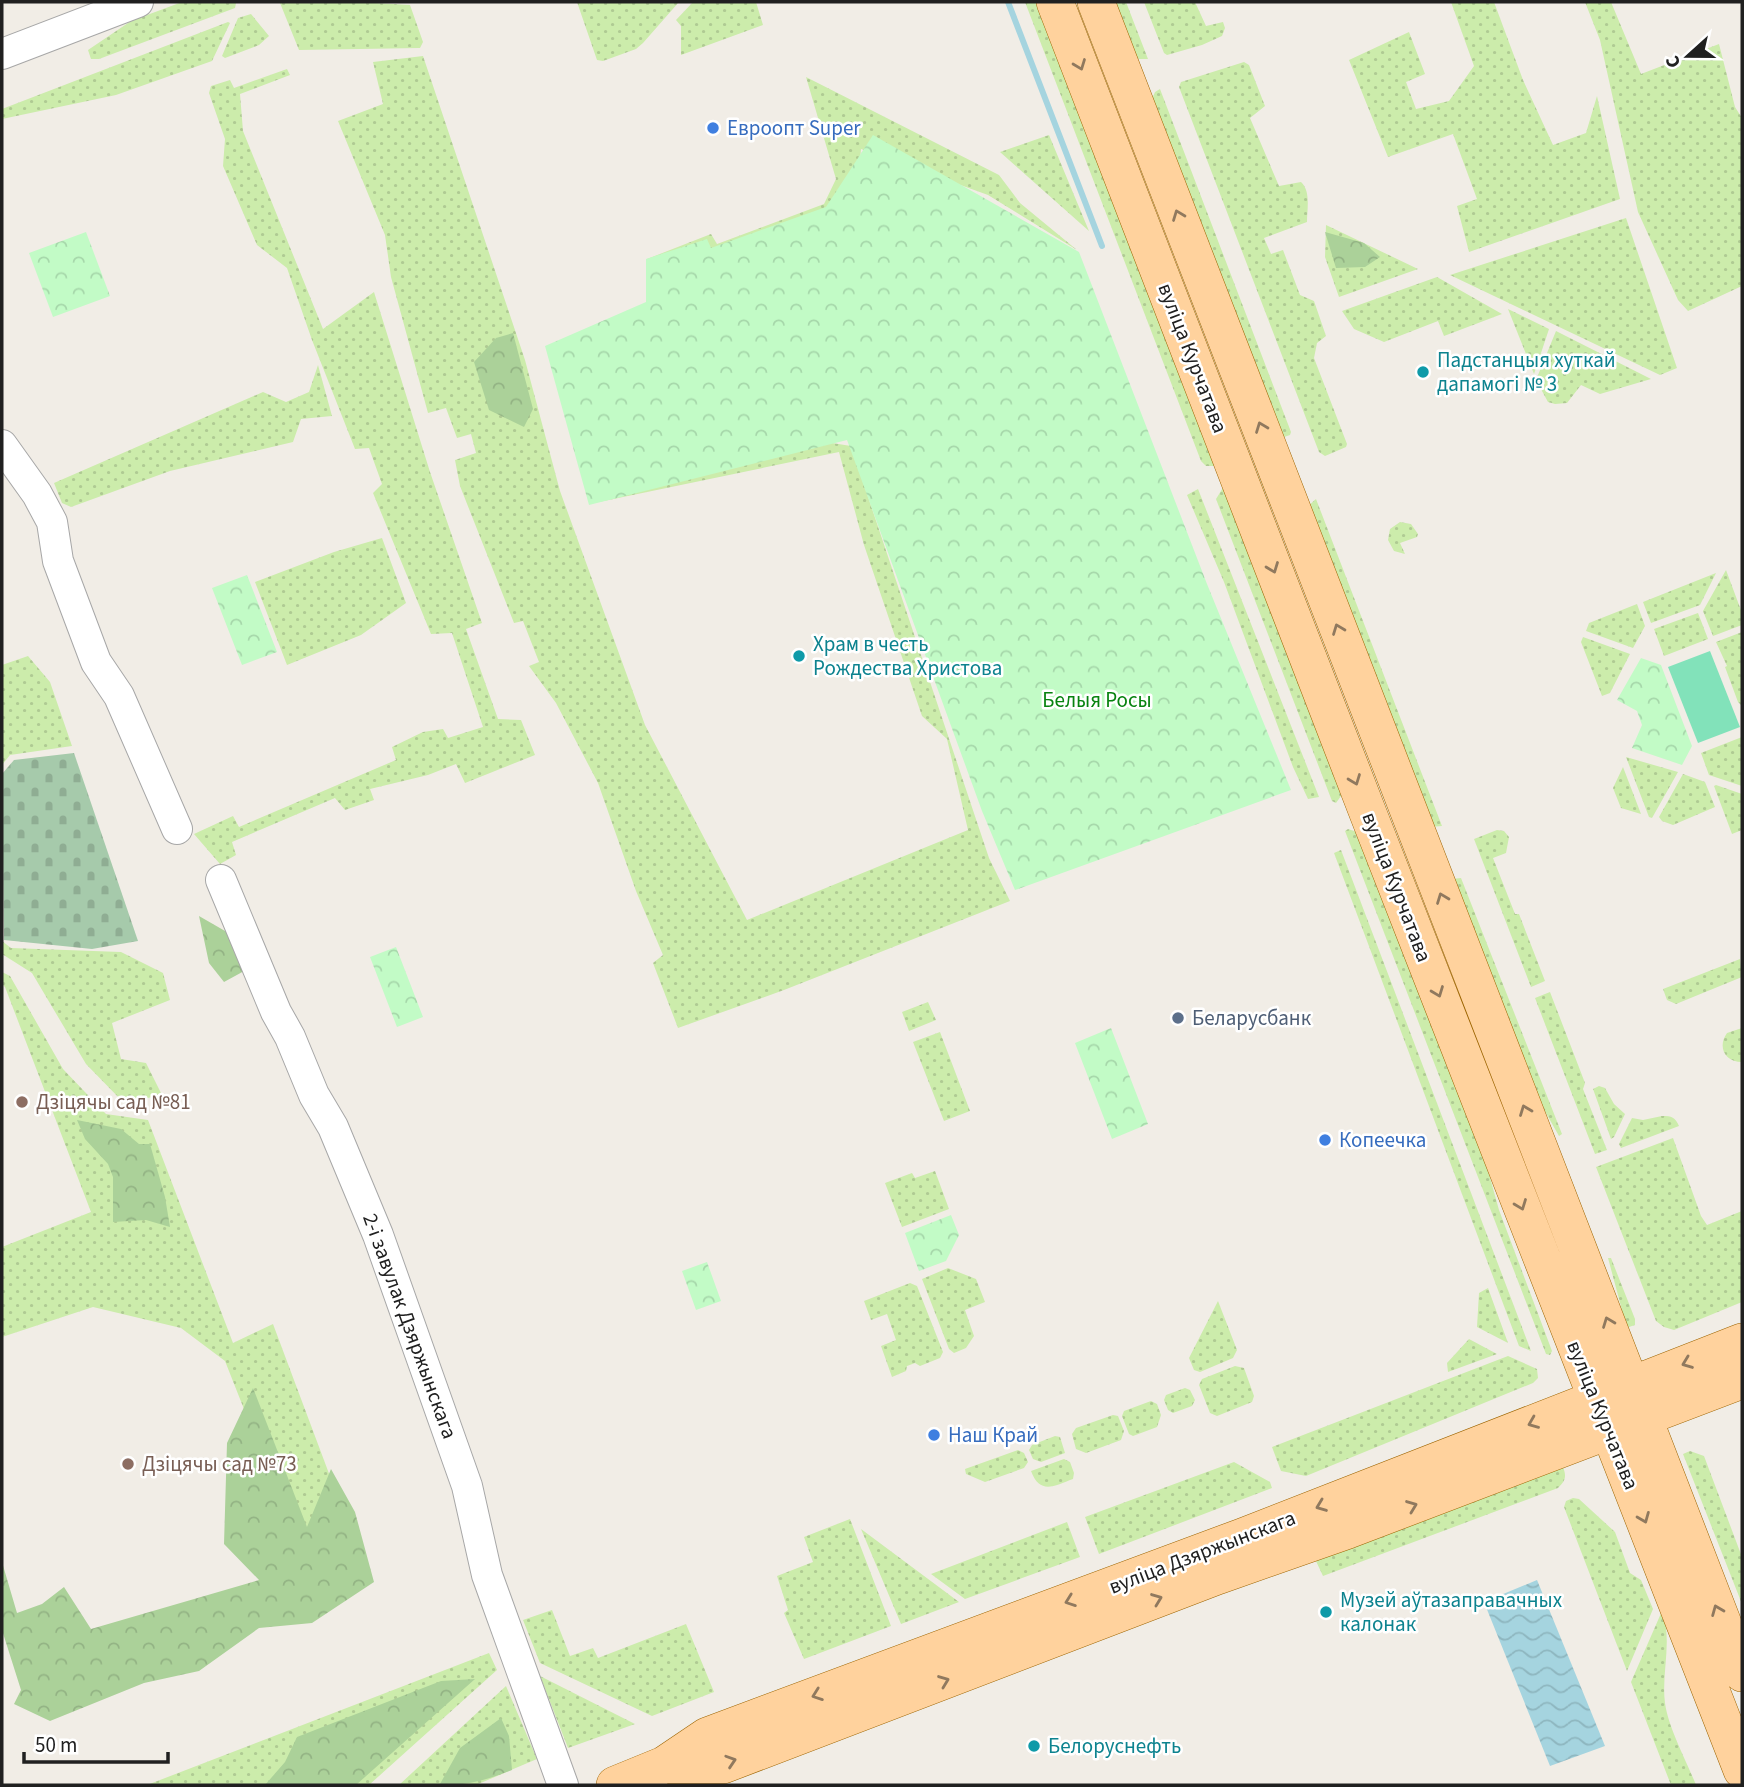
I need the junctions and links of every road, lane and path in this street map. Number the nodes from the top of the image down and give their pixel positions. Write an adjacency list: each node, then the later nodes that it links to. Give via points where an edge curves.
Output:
1 (138, 2): 4 (street)
2 (1055, 2): 7 (main road, вуліца Курчатава, one-way to 7)
3 (1096, 2): 6 (main road, вуліца Курчатава, one-way to 3)
4 (2, 54)
5 (2, 445): 8 (street, via 52,522 58,561 96,662 119,696)
6 (1285, 491): 7 (main road); 12 (main road, вуліца Курчатава, one-way to 6)
7 (1249, 504): 13 (main road, вуліца Курчатава, one-way to 13)
8 (177, 829)
9 (221, 880): 16 (street, 2-і завулак Дзяржынскага, via 378,1235 467,1486 487,1576)
10 (1742, 1342): 12 (main road, вуліца Дзяржынскага, one-way to 12)
11 (1742, 1380): 12 (main road, вуліца Дзяржынскага)
12 (1638, 1402): 13 (main road, вуліца Дзяржынскага); 14 (main road, вуліца Курчатава, one-way to 12)
13 (1603, 1415): 15 (main road, вуліца Курчатава, one-way to 15); 17 (main road, вуліца Дзяржынскага, via 1348,1530 723,1765 664,1765)
14 (1742, 1673)
15 (1742, 1770)
16 (563, 1785)
17 (615, 1785)

